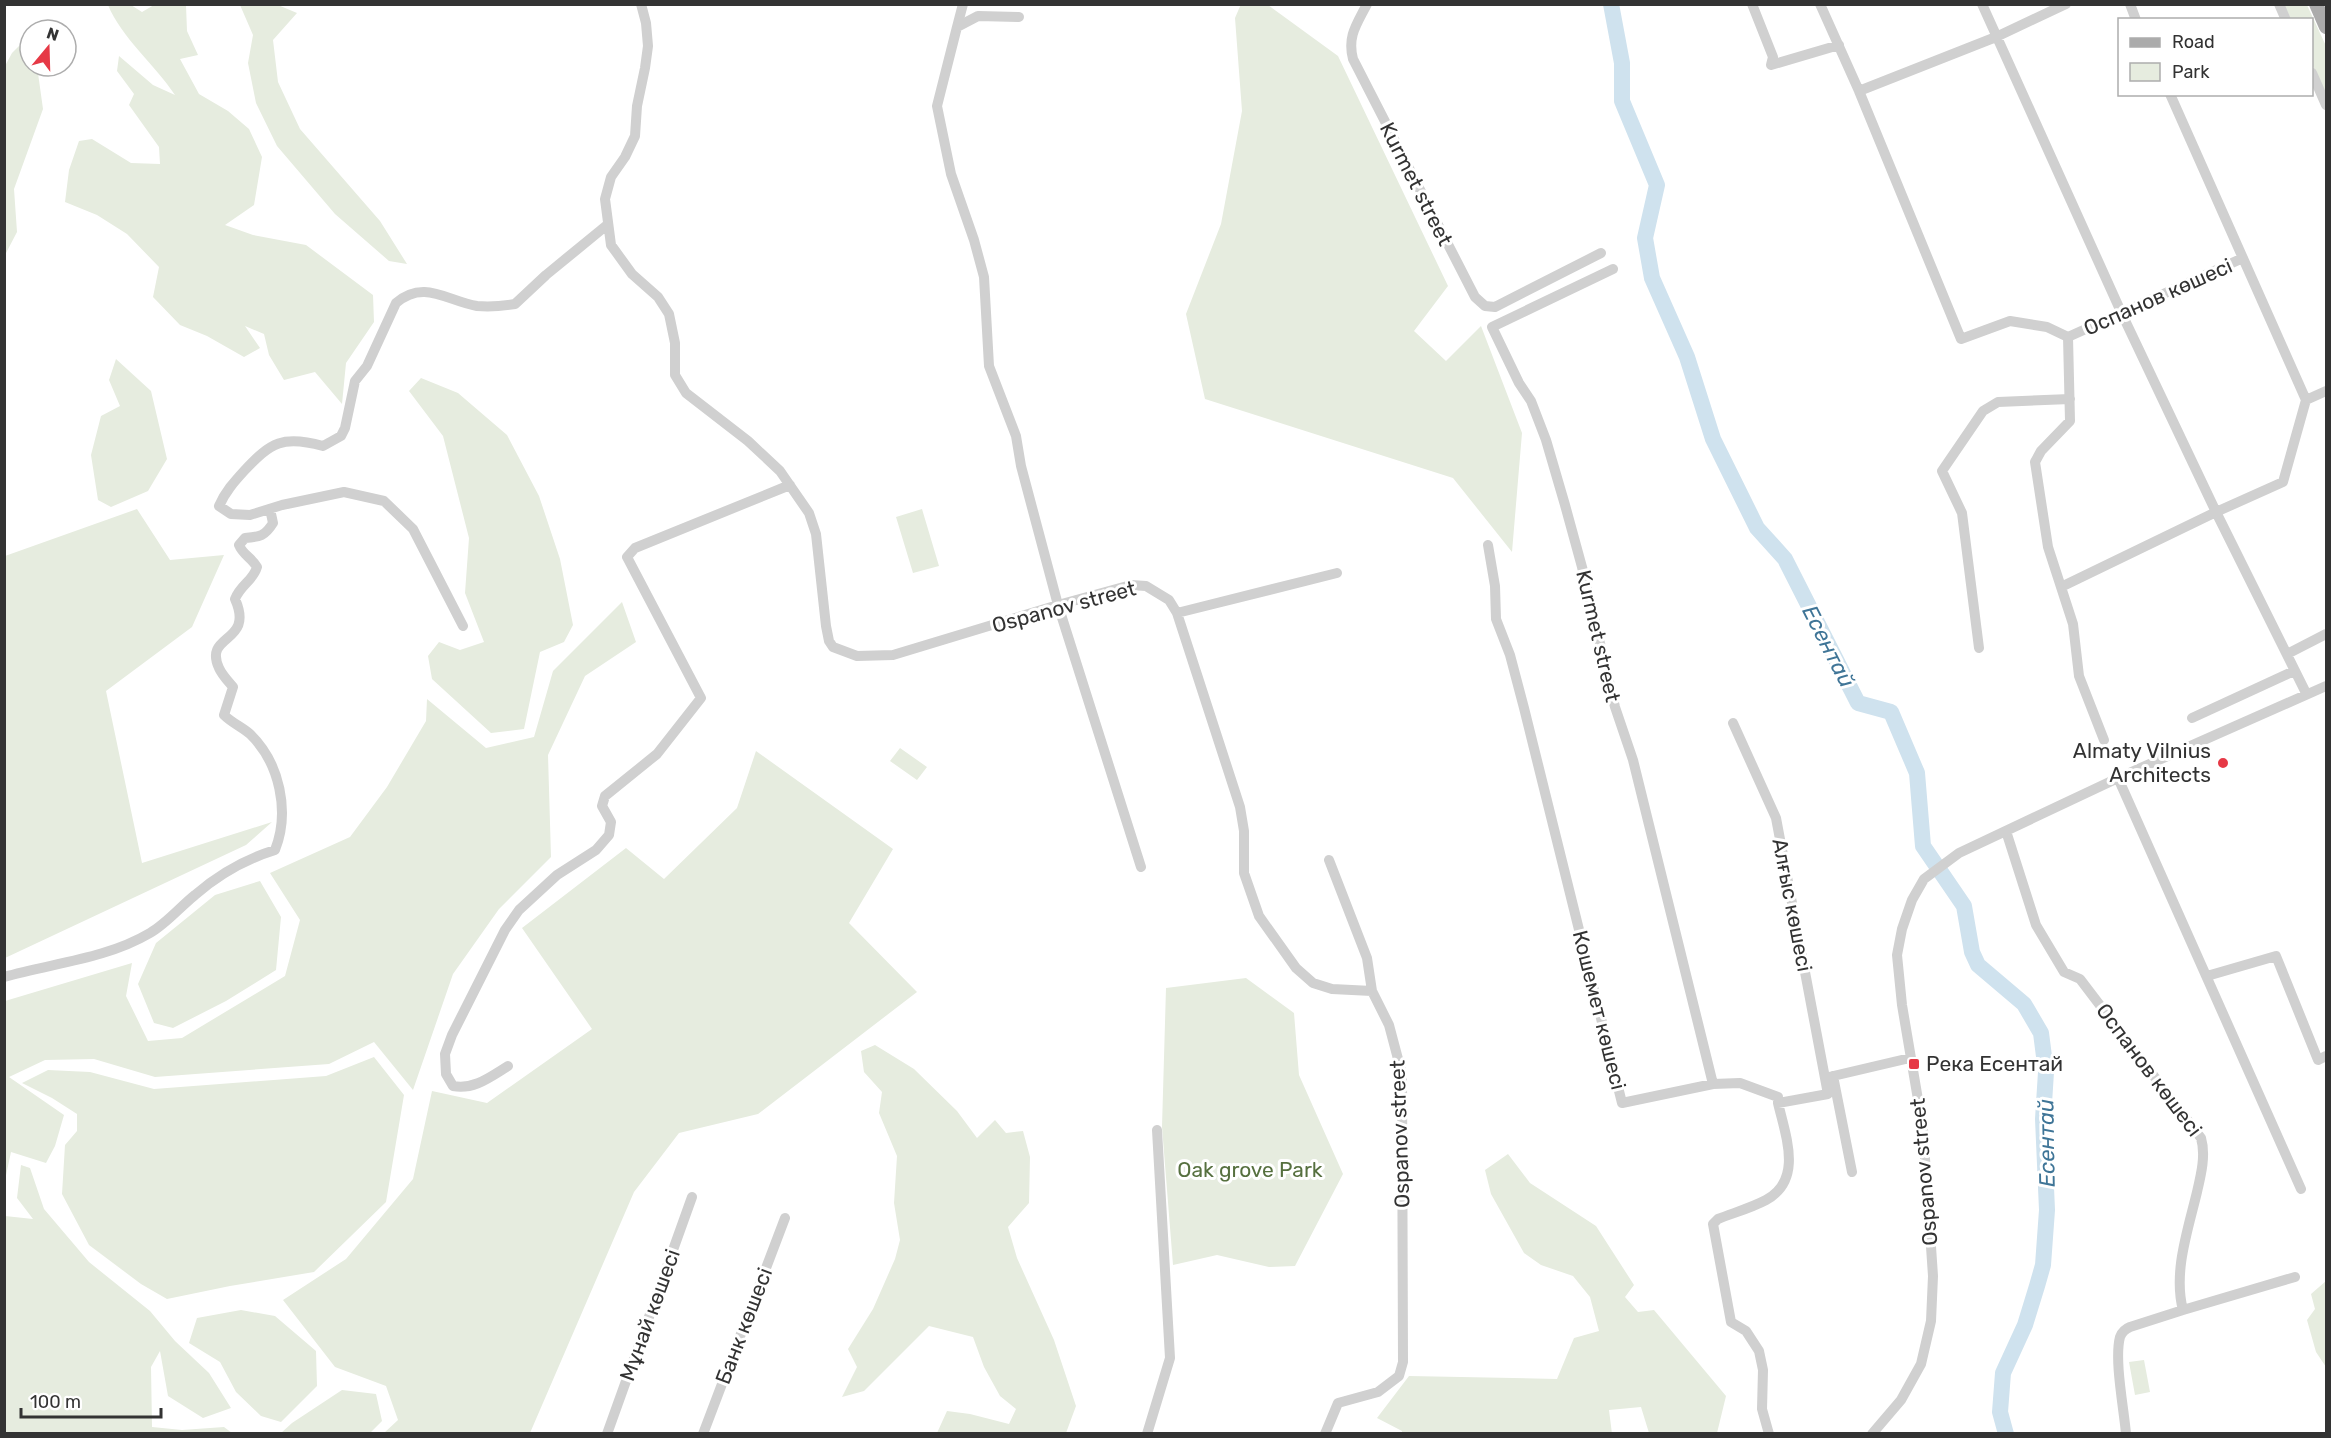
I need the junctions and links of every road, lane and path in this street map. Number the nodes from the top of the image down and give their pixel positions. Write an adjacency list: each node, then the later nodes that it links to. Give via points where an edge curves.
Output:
1 (641, 4): 20 (street, Ospanov street, via 648,46 635,136 611,177 605,199)
2 (963, 4): 12 (street)
3 (1366, 4): 21 (street, Kurmet street, via 1349,46 1353,59 1475,297 1485,306 1495,308)
4 (1752, 4): 15 (street, via 1773,57 1771,65)
5 (1820, 4): 15 (street)
6 (1982, 4): 14 (street)
7 (2066, 4): 14 (street)
8 (2279, 4): 11 (street)
9 (2316, 4): 13 (main road)
10 (1019, 17): 12 (street, via 978,16)
11 (2285, 18)
12 (957, 27): 35 (street, via 937,106 951,174 984,277 990,366 1016,436)
13 (2326, 27)
14 (1996, 37): 17 (street); 24 (street)
15 (1839, 45): 17 (street)
16 (2313, 75): 19 (street)
17 (1859, 91): 25 (street, via 1962,339 2010,321 2047,327)
18 (2171, 96): 22 (street)
19 (2326, 105)
20 (607, 225): 29 (street, Ospanov street, via 610,245 669,314 675,343 675,375 686,393 748,441); 30 (street, via 515,304 477,306 422,291 404,296 396,303 368,366 355,381 341,436 323,446 296,440 265,449 219,506 231,514 250,515)
21 (1601, 253)
22 (2243, 258): 24 (street, Оспанов көшесі); 28 (street)
23 (1613, 269): 58 (street, Kurmet street, via 1492,327 1531,401 1562,494)
24 (2122, 314): 25 (street, Оспанов көшесі); 31 (street)
25 (2068, 337): 27 (street, Оспанов көшесі)
26 (2326, 391): 28 (street)
27 (2070, 399): 34 (street, Оспанов көшесі, via 2070,421 2035,462 2048,547); 39 (street, via 1998,402 1983,411 1942,471 1962,513)
28 (2306, 400): 31 (street, via 2283,482)
29 (790, 485): 35 (street, Ospanov street, via 809,513 816,534 826,626 833,647 857,656 893,655); 56 (street, via 634,548 627,557 701,698 657,754 605,796 602,806 611,822 609,835 596,850 557,875 519,910 506,930 445,1054 446,1074 453,1086 465,1088)
30 (270, 509): 37 (street, via 344,492 384,501 412,529); 51 (street, via 273,523 267,534 245,538 239,545 242,554 257,567 235,599 241,622 215,654 219,669 232,687 224,715 249,733 264,752 279,785 284,815 275,849 227,872 152,933 119,948)
31 (2216, 512): 34 (street); 40 (street)
32 (1488, 545): 58 (street, Кошемет көшесі, via 1496,619 1524,708 1622,1103)
33 (1337, 573): 36 (street)
34 (2061, 587): 46 (street, Оспанов көшесі, via 2073,624 2079,676)
35 (1058, 605): 36 (street, Ospanov street, via 1131,585 1146,586 1169,600); 50 (street)
36 (1177, 613): 53 (street, Ospanov street, via 1240,807 1244,873 1259,915 1296,968 1313,984)
37 (463, 626)
38 (2326, 634): 40 (street)
39 (1979, 648)
40 (2287, 654): 41 (street)
41 (2294, 671): 43 (street); 44 (street)
42 (2326, 686): 43 (street, Ospanov street)
43 (2306, 693): 47 (street, Ospanov street)
44 (2192, 718)
45 (1733, 723): 57 (street, Алғыс көшесі, via 1776,818)
46 (2104, 740)
47 (2118, 778): 48 (street, Ospanov street); 52 (street)
48 (2006, 831): 55 (street, Ospanov street, via 1959,853 1924,879 1912,900 1897,955); 66 (street, Оспанов көшесі, via 2036,924 2064,972 2080,979 2201,1138 2202,1171 2181,1259 2178,1293)
49 (1329, 861): 53 (street, via 1367,958)
50 (1141, 867)
51 (4, 976)
52 (2207, 976): 54 (street, via 2276,956 2318,1060); 62 (street)
53 (1372, 991): 70 (street, Ospanov street, via 1389,1025 1402,1074 1403,1362 1399,1376 1378,1392 1338,1403)
54 (2326, 1056)
55 (1910, 1058): 57 (street); 72 (street, Ospanov street, via 1923,1129 1933,1276 1931,1321 1921,1364 1900,1400)
56 (508, 1066)
57 (1829, 1077): 59 (street, Алғыс көшесі, via 1828,1094); 61 (street, Алғыс көшесі)
58 (1713, 1084): 59 (street, Кошемет көшесі, via 1740,1083 1778,1097)
59 (1778, 1103): 71 (street, via 1788,1141 1790,1170 1784,1185 1767,1200 1713,1224 1731,1322 1746,1331 1759,1351 1763,1370 1762,1409)
60 (1157, 1130): 69 (street, via 1170,1358)
61 (1851, 1172)
62 (2301, 1189)
63 (692, 1197): 67 (street, Мұнай көшесі)
64 (785, 1218): 68 (street, Банк көшесі)
65 (2295, 1277): 66 (street)
66 (2183, 1310): 73 (street, via 2130,1327 2121,1336 2119,1365)
67 (607, 1434)
68 (703, 1434)
69 (1147, 1434)
70 (1325, 1434)
71 (1769, 1434)
72 (1872, 1434)
73 (2126, 1434)

